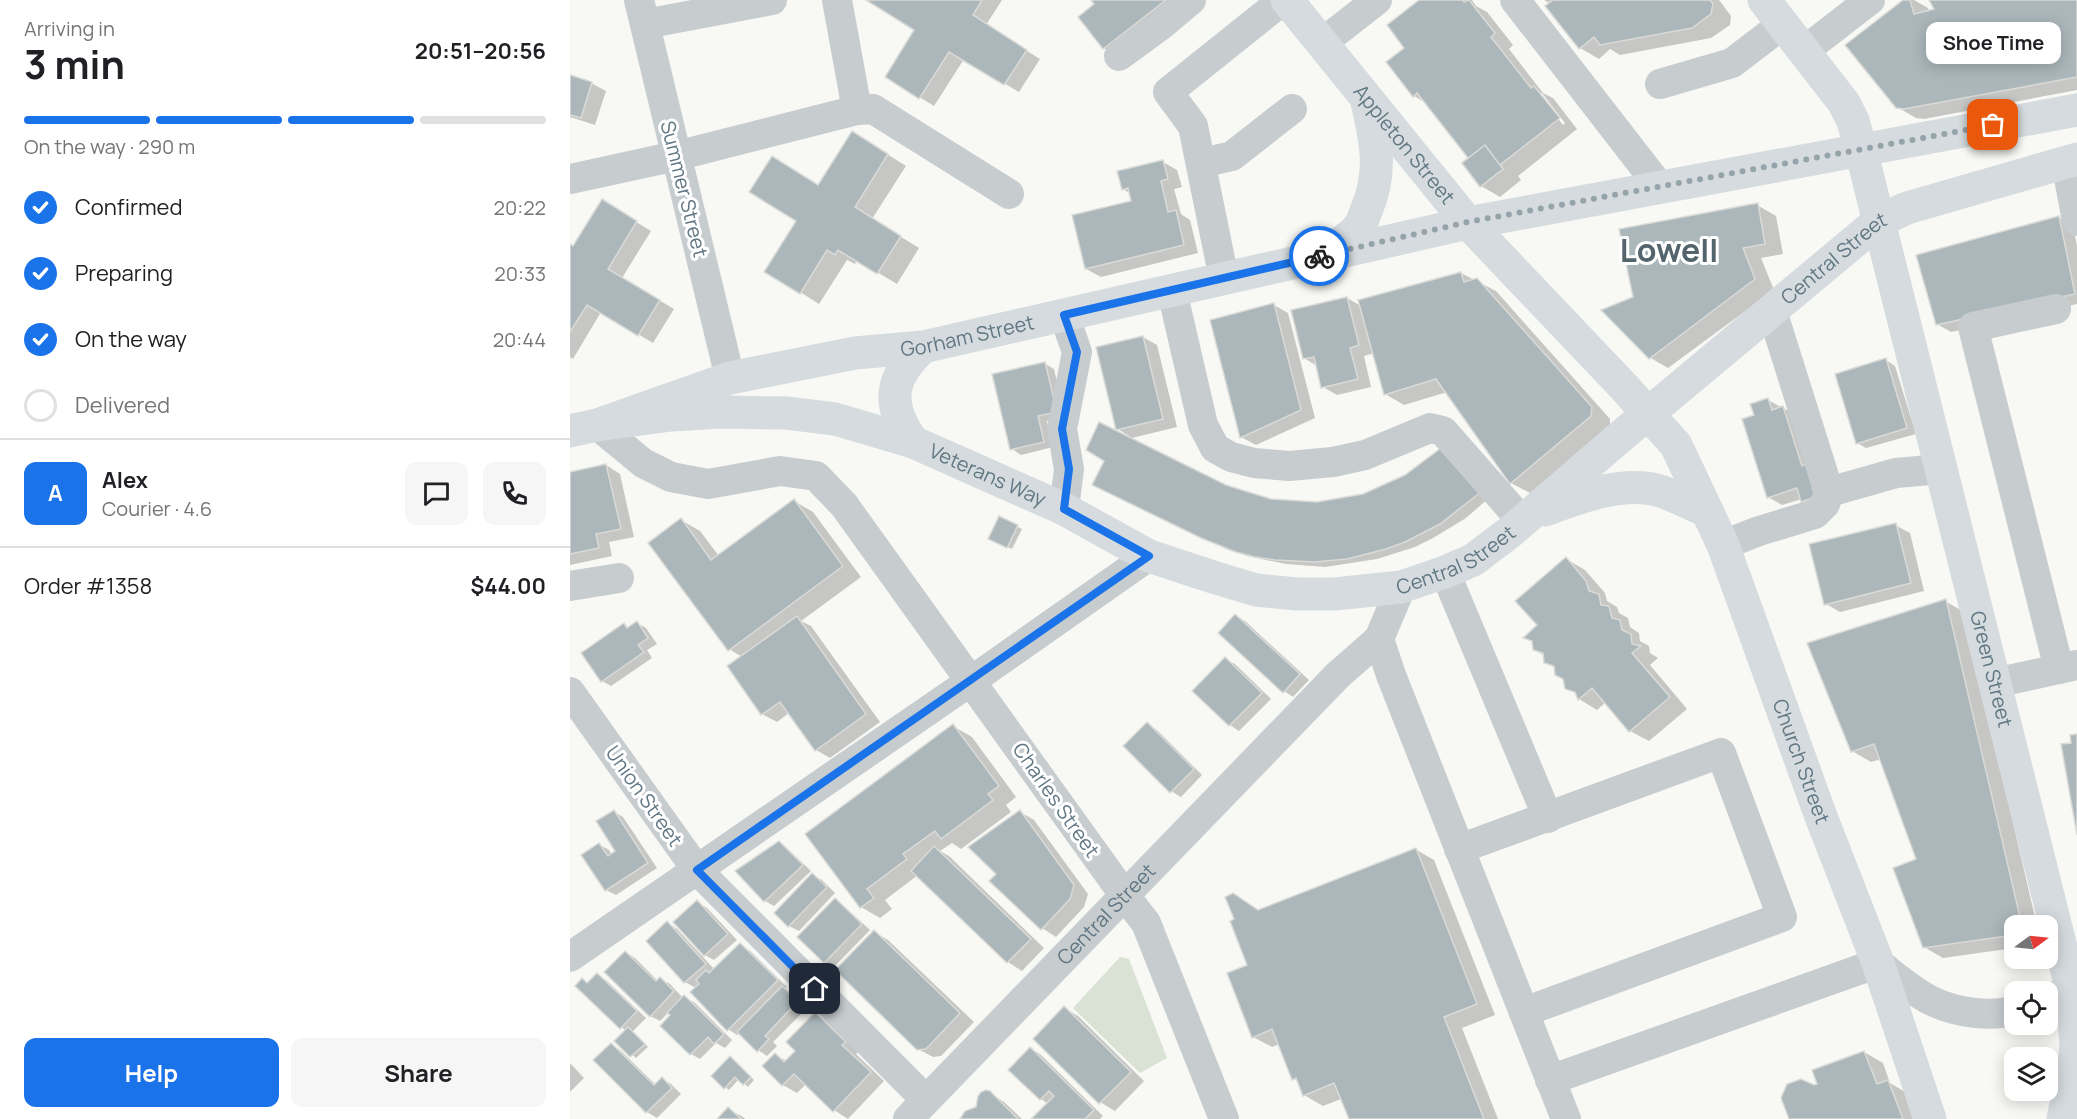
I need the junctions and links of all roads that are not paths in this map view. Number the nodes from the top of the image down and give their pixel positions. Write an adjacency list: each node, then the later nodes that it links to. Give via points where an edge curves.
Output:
1 (772, 0): 8 (street)
2 (837, 0): 16 (street)
3 (1191, 0): 12 (street)
4 (1285, 0): 10 (main road, Appleton Street); 21 (street, via 1168,92 1193,126)
5 (1377, 0): 10 (street)
6 (1515, 0): 23 (street)
7 (1870, 0): 11 (street)
8 (642, 12): 19 (street, Summer Street)
9 (1774, 12): 11 (main road, Green Street); 13 (street, via 1732,63)
10 (1322, 43): 14 (main road, Appleton Street)
11 (1804, 51): 18 (main road, Green Street, via 1847,109)
12 (1119, 56)
13 (1660, 84)
14 (1366, 98): 27 (main road, Appleton Street); 28 (main road, via 1378,169 1371,201 1359,228)
15 (1292, 109): 21 (street, via 1232,156)
16 (857, 110): 19 (street); 24 (street, via 873,109)
17 (2077, 110): 18 (main road)
18 (1861, 150): 23 (main road, Gorham Street); 26 (main road, Green Street)
19 (676, 156): 22 (street); 35 (street, Summer Street)
20 (2072, 161): 25 (street); 26 (main road, Central Street, via 1907,208)
21 (1202, 163): 29 (street)
22 (570, 179)
23 (1660, 187): 27 (main road, Gorham Street)
24 (1009, 194)
25 (2077, 220)
26 (1879, 221): 32 (main road, Central Street); 39 (main road, Green Street)
27 (1468, 222): 28 (main road, Gorham Street); 36 (main road, Appleton Street)
28 (1319, 256): 29 (main road, Gorham Street)
29 (1224, 279): 30 (main road, Gorham Street)
30 (1172, 291): 33 (main road, Gorham Street); 43 (street, via 1203,425 1215,448 1254,463 1289,466 1333,462 1365,455 1430,428 1443,431)
31 (2056, 309): 51 (street, via 1973,327)
32 (1772, 311): 36 (main road, Central Street); 40 (street)
33 (1064, 315): 34 (main road, Gorham Street); 41 (street, via 1077,352 1062,429 1069,469)
34 (923, 347): 35 (main road, Gorham Street, via 855,353); 38 (main road, via 907,362 897,381 895,403 900,425)
35 (730, 378): 37 (main road, Gorham Street)
36 (1649, 414): 42 (main road, Church Street, via 1676,445); 43 (main road, Central Street)
37 (583, 428): 38 (main road, Veterans Way, via 711,412 786,413 835,419); 52 (street, Charles Street, via 671,477 708,484 780,471 816,476 844,505)
38 (913, 442): 41 (main road, Veterans Way)
39 (1941, 469): 40 (street, via 1896,473); 53 (main road, Green Street)
40 (1829, 492): 44 (street, via 1825,504 1815,514)
41 (1064, 509): 45 (main road, Veterans Way)
42 (1707, 511): 43 (main road, via 1662,491 1629,488 1580,497); 44 (main road, Church Street)
43 (1527, 518): 46 (main road, Central Street, via 1473,561)
44 (1723, 545): 60 (main road, Church Street)
45 (1149, 556): 49 (main road, Veterans Way, via 1256,590 1335,594); 52 (street)
46 (1445, 572): 49 (main road, Central Street); 55 (street)
47 (619, 578): 48 (street)
48 (570, 586)
49 (1401, 587): 50 (street, Central Street)
50 (1379, 639): 56 (street); 58 (street, Central Street, via 1338,675)
51 (2068, 667): 53 (street)
52 (971, 681): 57 (street); 58 (street, Charles Street)
53 (1995, 683): 61 (main road, Green Street)
54 (570, 692): 57 (street, Union Street)
55 (1548, 818): 56 (street); 62 (street, via 1721,753 1782,917)
56 (1459, 849): 62 (street)
57 (697, 870): 59 (street); 65 (street, Union Street)
58 (1125, 896): 65 (street, Central Street); 66 (street, Charles Street, via 1146,924)
59 (570, 957)
60 (1878, 963): 63 (street, via 1933,1002 1979,1013); 64 (street); 68 (main road, Church Street)
61 (2066, 993): 69 (main road, Green Street, via 2076,1046)
62 (1524, 1012): 64 (street)
63 (2004, 1013)
64 (1550, 1080): 67 (street)
65 (917, 1109)
66 (1224, 1119)
67 (1566, 1119)
68 (1930, 1119)
69 (2063, 1119)

